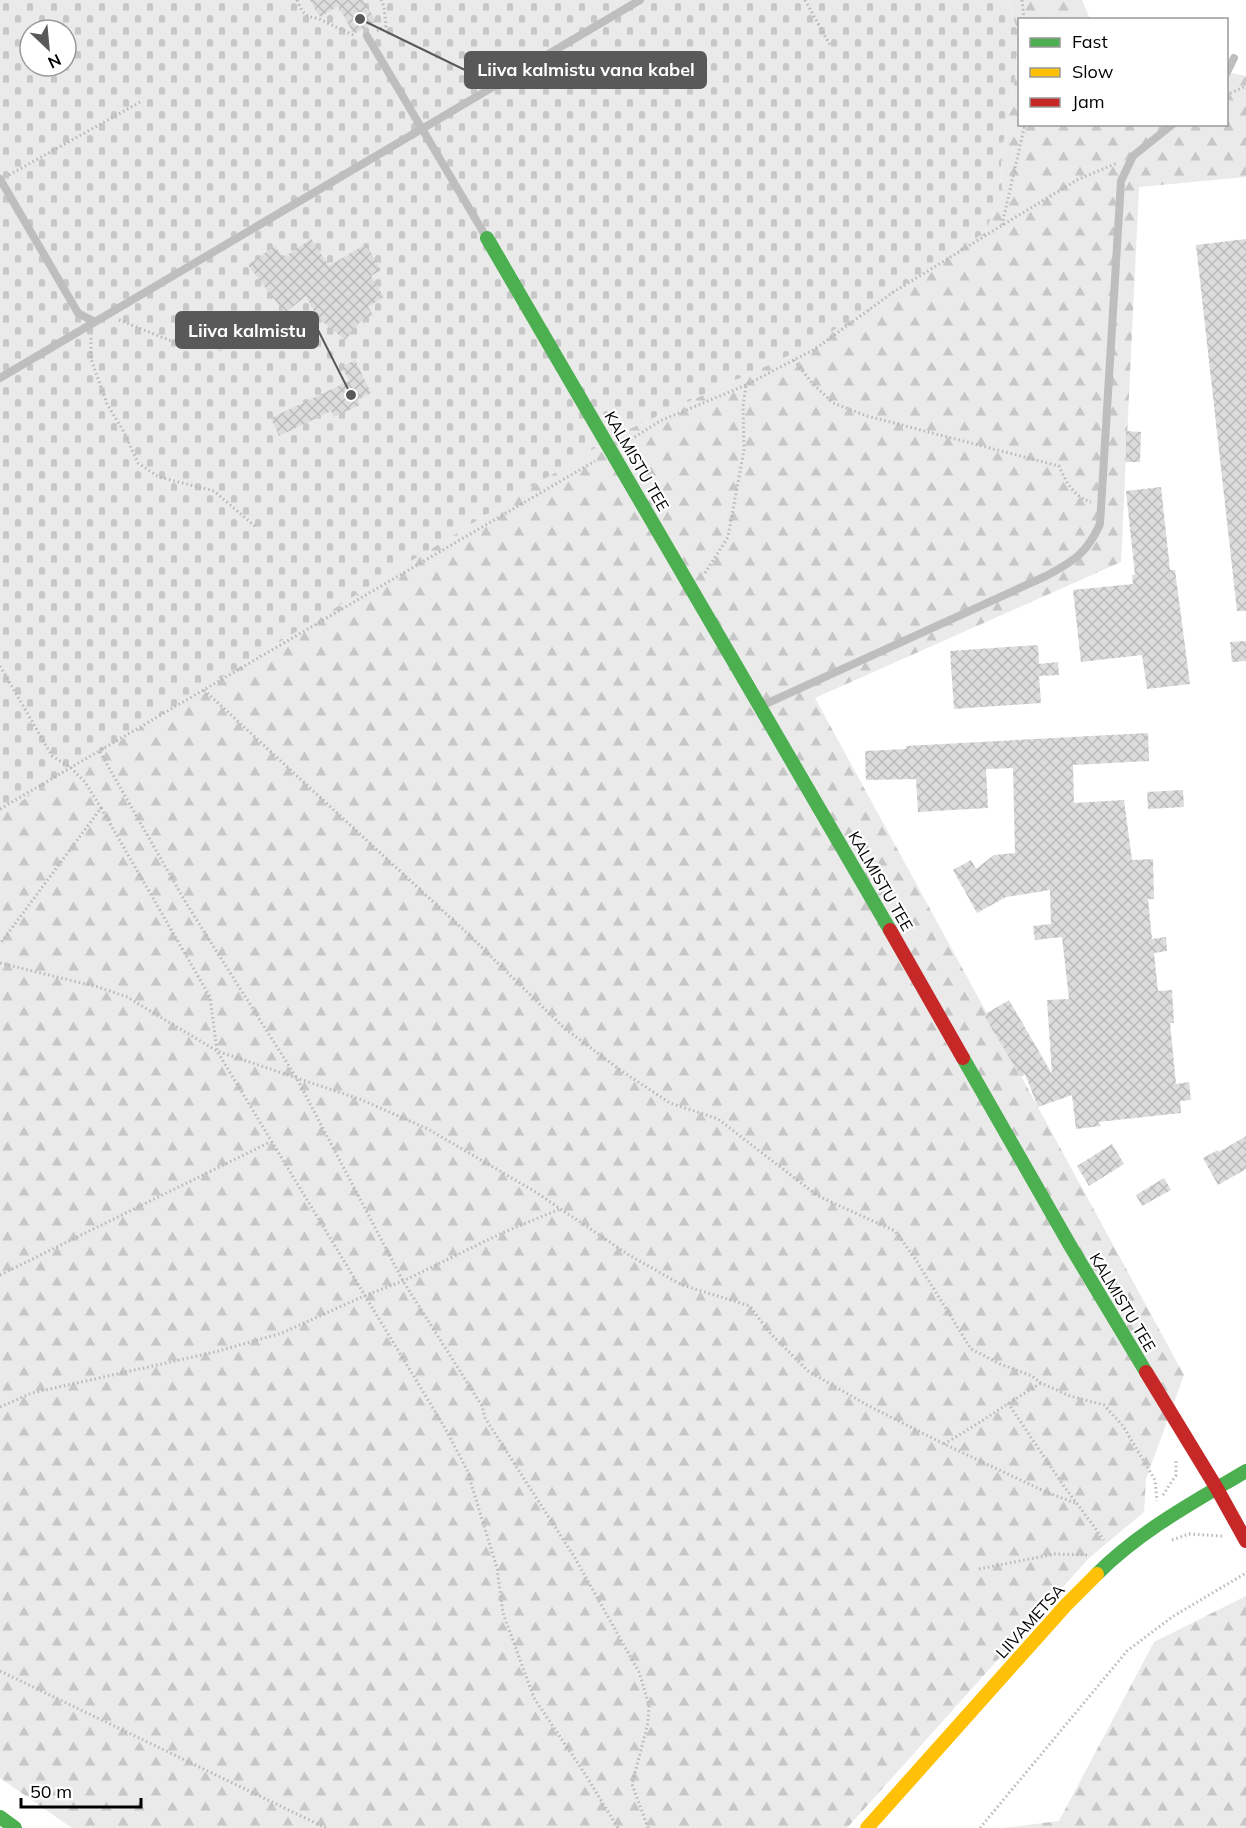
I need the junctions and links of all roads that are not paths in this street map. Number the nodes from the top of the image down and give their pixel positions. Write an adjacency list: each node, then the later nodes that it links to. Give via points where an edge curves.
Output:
1 (640, 0): 6 (lane)
2 (367, 36): 6 (lane)
3 (1234, 58): 4 (lane)
4 (1228, 72)
5 (1170, 126): 11 (lane, via 1133,156 1121,181 1102,505 1100,524 1092,542 1071,562 1046,576)
6 (423, 128): 8 (lane); 9 (lane)
7 (0, 180): 9 (lane, via 78,313)
8 (487, 238): 11 (street, KALMISTU TEE)
9 (93, 321): 10 (lane)
10 (0, 378)
11 (760, 706): 13 (street, KALMISTU TEE, via 1071,1247)
12 (1246, 1471): 13 (street, LIIVAMETSA)
13 (1216, 1487): 14 (street, KALMISTU TEE); 17 (street, LIIVAMETSA, via 1115,1556 1066,1605)
14 (1246, 1541)
15 (0, 1817): 16 (street)
16 (15, 1828)
17 (867, 1828)

